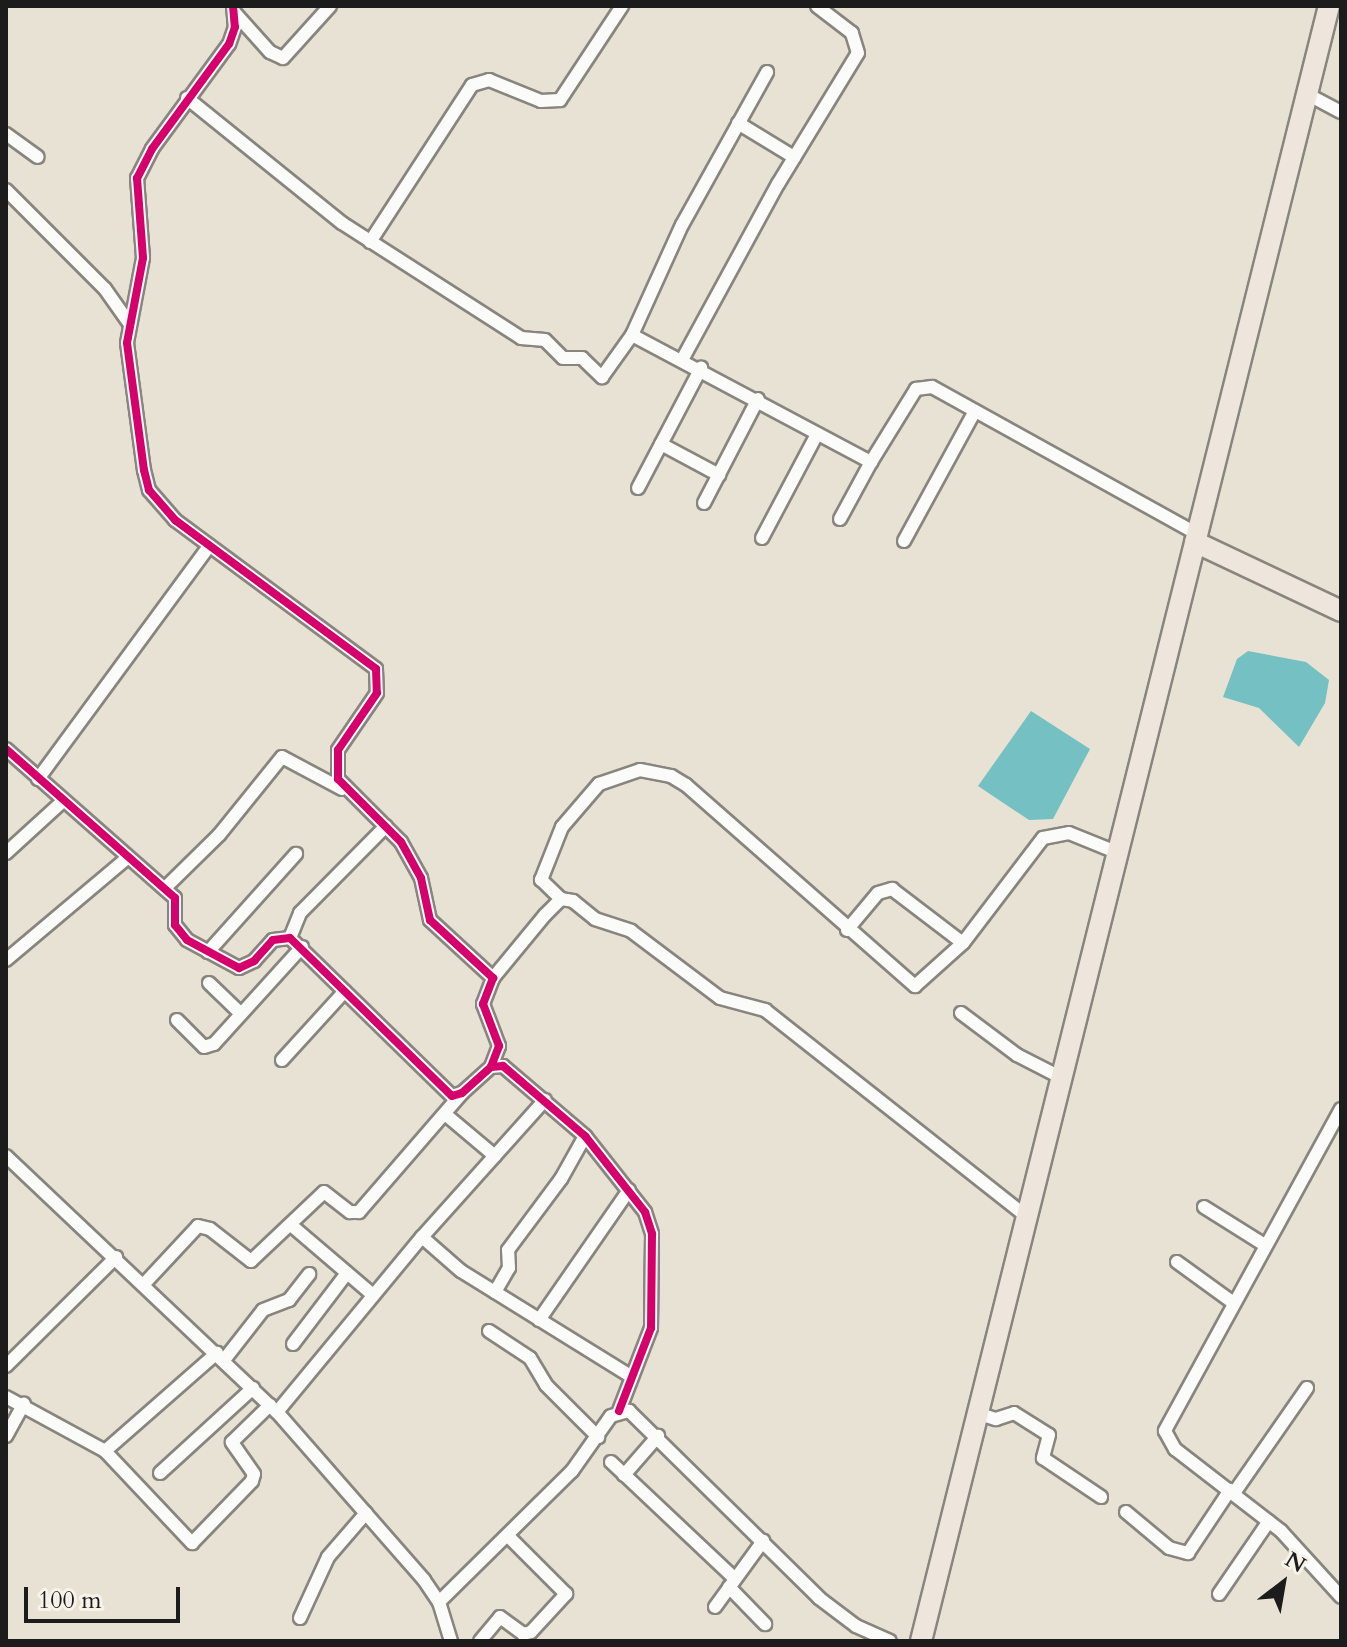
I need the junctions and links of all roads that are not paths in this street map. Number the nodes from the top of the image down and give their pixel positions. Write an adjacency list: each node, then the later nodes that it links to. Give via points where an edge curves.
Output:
1 (330, 6): 5 (street, via 283,58 270,52)
2 (622, 6): 15 (street, via 560,100 541,101 489,80 472,85)
3 (817, 6): 13 (street, via 852,33 859,46)
4 (1329, 6): 7 (highway)
5 (234, 10): 8 (street, via 229,44)
6 (767, 72): 10 (street)
7 (1307, 94): 9 (street); 30 (highway)
8 (187, 98): 15 (street); 16 (street, via 137,178 143,258)
9 (1341, 112)
10 (738, 123): 13 (street); 17 (street, via 682,225)
11 (6, 134): 12 (street)
12 (38, 157)
13 (794, 157): 18 (street)
14 (6, 190): 16 (street, via 99,282)
15 (370, 242): 17 (street, via 521,338 545,340 563,358 582,358 602,377)
16 (129, 323): 32 (street, via 127,354 149,490 175,520)
17 (632, 335): 18 (street)
18 (683, 358): 19 (street)
19 (701, 368): 20 (street); 23 (street)
20 (758, 399): 22 (street); 25 (street)
21 (975, 411): 24 (street, via 932,387 920,386); 30 (street); 31 (street)
22 (817, 434): 24 (street); 29 (street)
23 (661, 444): 25 (street); 26 (street)
24 (871, 462): 28 (street)
25 (719, 475): 27 (street)
26 (638, 488)
27 (704, 503)
28 (840, 519)
29 (762, 538)
30 (1196, 538): 33 (highway); 39 (highway)
31 (904, 541)
32 (209, 546): 35 (street); 36 (street, via 376,669 377,693 338,750 338,779)
33 (1341, 611)
34 (6, 749): 35 (street)
35 (38, 779): 37 (street)
36 (346, 792): 38 (street); 43 (street, via 282,757 219,835)
37 (63, 801): 40 (street); 42 (street)
38 (386, 826): 46 (street, via 300,913); 51 (street, via 421,878 430,920)
39 (1116, 852): 47 (street, via 1069,833 1043,838); 59 (highway)
40 (6, 853)
41 (296, 854): 49 (street)
42 (127, 858): 43 (street); 50 (street)
43 (165, 888): 49 (street, via 179,908 179,933)
44 (561, 899): 45 (street, via 541,880 567,819 611,777 657,771 705,801); 51 (street); 69 (street, via 573,901 595,919 631,931 720,998 765,1010)
45 (847, 930): 47 (street, via 878,893 892,889); 47 (street, via 915,986)
46 (290, 938): 48 (street); 49 (street, via 273,940 254,961 239,968)
47 (963, 943)
48 (302, 947): 53 (street); 54 (street)
49 (208, 952)
50 (9, 953)
51 (493, 978): 58 (street, via 483,1004 499,1046)
52 (209, 983): 54 (street)
53 (345, 991): 57 (street); 60 (street, via 442,1089 452,1096)
54 (239, 1012): 56 (street, via 208,1047)
55 (961, 1013): 59 (street, via 1017,1055)
56 (177, 1020)
57 (282, 1060)
58 (491, 1067): 60 (street); 61 (street, via 514,1072)
59 (1060, 1077): 69 (highway)
60 (462, 1093): 63 (street)
61 (545, 1100): 64 (street); 66 (street)
62 (1341, 1109): 72 (street)
63 (445, 1114): 66 (street); 70 (street, via 364,1209 350,1212 324,1192)
64 (585, 1136): 67 (street); 78 (street, via 561,1179 508,1250 509,1268)
65 (6, 1156): 73 (street)
66 (495, 1156): 71 (street)
67 (629, 1190): 81 (street); 86 (street, via 652,1234 654,1308)
68 (1204, 1207): 72 (street)
69 (1026, 1216): 93 (highway)
70 (291, 1225): 75 (street); 77 (street, via 251,1261 198,1226)
71 (422, 1237): 78 (street); 79 (street)
72 (1263, 1244): 80 (street)
73 (116, 1257): 77 (street); 85 (street)
74 (1177, 1262): 80 (street)
75 (347, 1273): 79 (street); 83 (street)
76 (309, 1274): 84 (street, via 289,1300 263,1310)
77 (144, 1284): 84 (street)
78 (495, 1292): 81 (street)
79 (373, 1295): 91 (street)
80 (1232, 1302): 101 (street, via 1165,1431 1175,1449)
81 (539, 1320): 86 (street)
82 (489, 1331): 96 (street, via 530,1358 546,1385)
83 (293, 1344)
84 (221, 1356): 87 (street); 97 (street)
85 (6, 1366)
86 (632, 1377): 92 (street)
87 (253, 1388): 91 (street); 99 (street)
88 (1307, 1388): 101 (street)
89 (6, 1397): 90 (street)
90 (24, 1404): 94 (street); 97 (street)
91 (273, 1409): 97 (street, via 232,1442 254,1474 252,1481 192,1543); 104 (street)
92 (619, 1411): 95 (street, via 638,1416); 96 (street)
93 (977, 1413): 102 (street, via 996,1419 1014,1413 1049,1435 1043,1458); 118 (highway)
94 (6, 1436)
95 (658, 1436): 100 (street); 107 (street)
96 (598, 1437): 106 (street)
97 (105, 1451)
98 (611, 1462): 100 (street)
99 (160, 1473)
100 (624, 1475): 108 (street)
101 (1232, 1492): 103 (street, via 1188,1553 1169,1548); 105 (street)
102 (1101, 1497)
103 (1126, 1512)
104 (366, 1513): 111 (street); 113 (street, via 328,1557)
105 (1269, 1521): 109 (street); 110 (street)
106 (509, 1537): 111 (street); 116 (street, via 566,1594 531,1632 523,1634 500,1617)
107 (763, 1541): 108 (street); 117 (street, via 836,1613)
108 (732, 1583): 112 (street); 114 (street)
109 (1219, 1594)
110 (1341, 1597)
111 (439, 1602): 115 (street)
112 (715, 1607)
113 (300, 1618)
114 (765, 1624)
115 (451, 1641)
116 (480, 1641)
117 (890, 1641)
118 (921, 1641)

